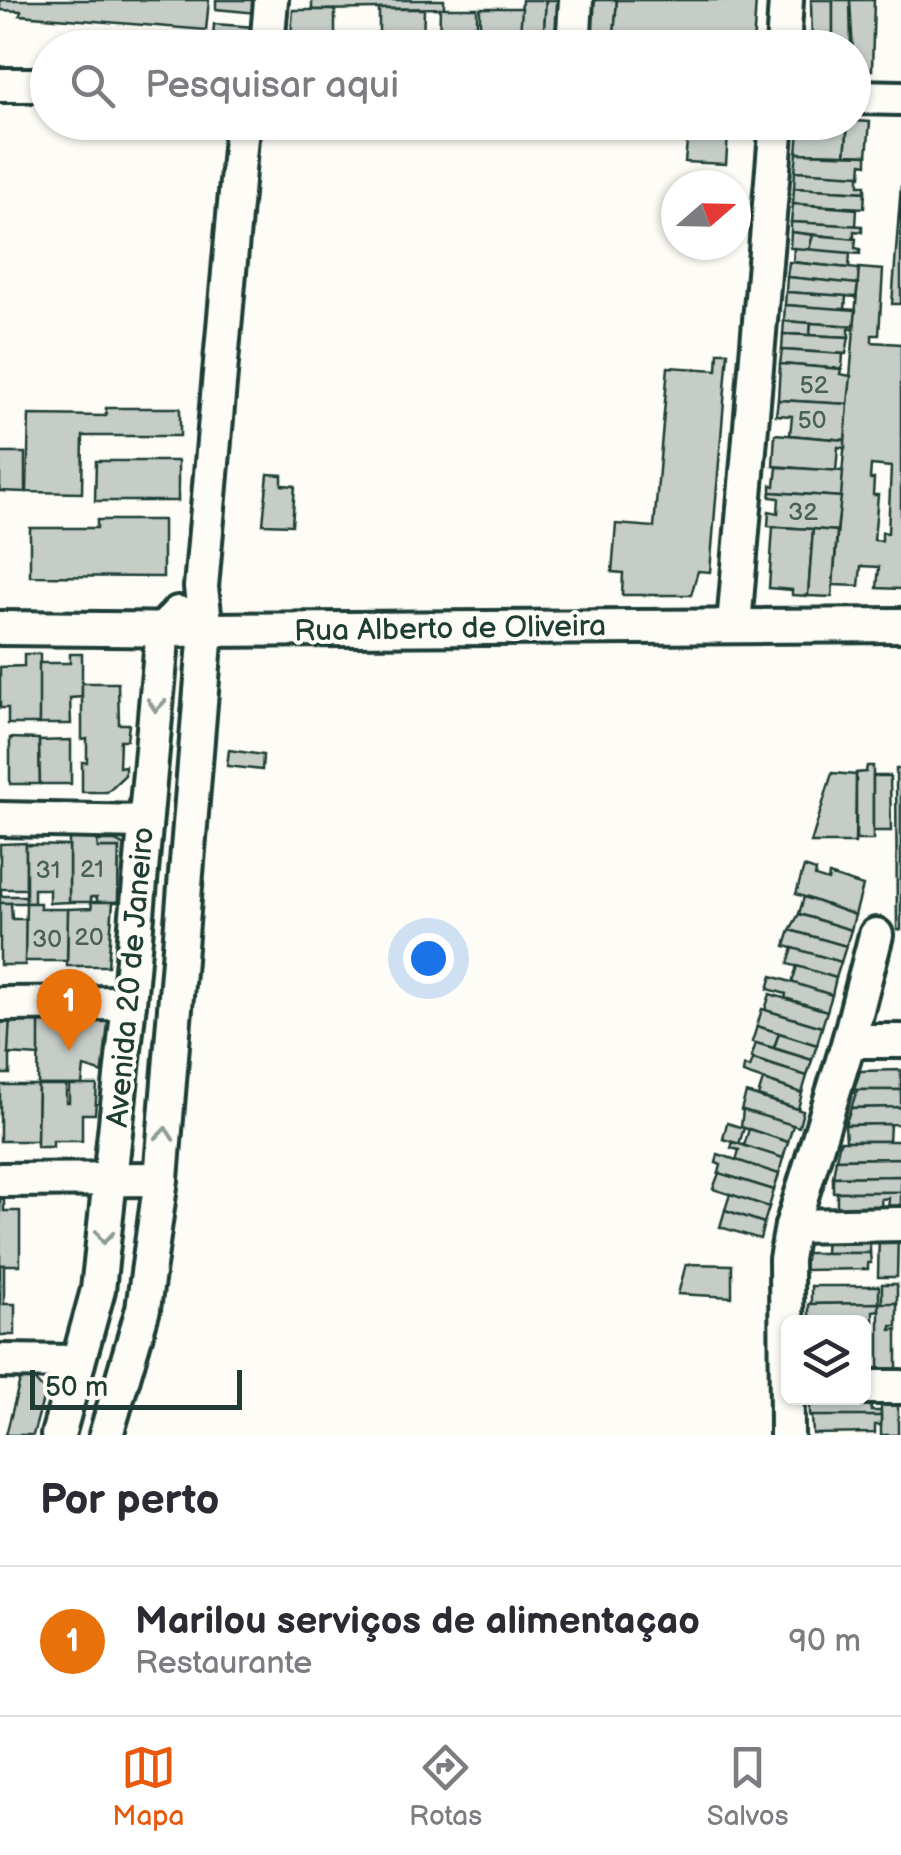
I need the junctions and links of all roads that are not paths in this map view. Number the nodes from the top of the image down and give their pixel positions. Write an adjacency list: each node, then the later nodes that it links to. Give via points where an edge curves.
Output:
1 (271, 0): 4 (street)
2 (576, 0): 5 (street)
3 (786, 0): 6 (street)
4 (268, 30)
5 (574, 30)
6 (784, 30)
7 (0, 85): 8 (street)
8 (30, 85)
9 (871, 97): 10 (street)
10 (901, 98)
11 (241, 140): 13 (street, Avenida 20 de Janeiro)
12 (775, 140): 14 (street)
13 (201, 587): 17 (street); 18 (street, Avenida 20 de Janeiro)
14 (734, 625): 15 (street, Rua Alberto de Oliveira); 18 (street, Rua Alberto de Oliveira)
15 (901, 625)
16 (0, 628): 17 (street, Rua Alberto de Oliveira)
17 (163, 630): 18 (street, Rua Alberto de Oliveira); 20 (street, Avenida 20 de Janeiro, one-way to 20)
18 (206, 630): 26 (street, Avenida 20 de Janeiro, one-way to 18)
19 (0, 820): 20 (street)
20 (145, 822): 22 (street, Avenida 20 de Janeiro)
21 (876, 936): 24 (street)
22 (129, 1002): 23 (street); 28 (street, Avenida 20 de Janeiro)
23 (0, 1004)
24 (849, 1041): 25 (street); 30 (street)
25 (901, 1041)
26 (162, 1179): 28 (street); 38 (street, Avenida 20 de Janeiro, via 144,1310)
27 (0, 1180): 28 (street)
28 (110, 1180): 33 (street, Avenida 20 de Janeiro, one-way to 33, via 98,1290)
29 (901, 1224): 30 (street)
30 (792, 1226): 31 (street)
31 (787, 1315)
32 (0, 1361): 33 (street)
33 (78, 1362): 37 (street, Avenida 20 de Janeiro)
34 (871, 1387): 35 (street)
35 (901, 1387)
36 (788, 1405): 39 (street)
37 (58, 1435)
38 (106, 1435)
39 (787, 1435)

